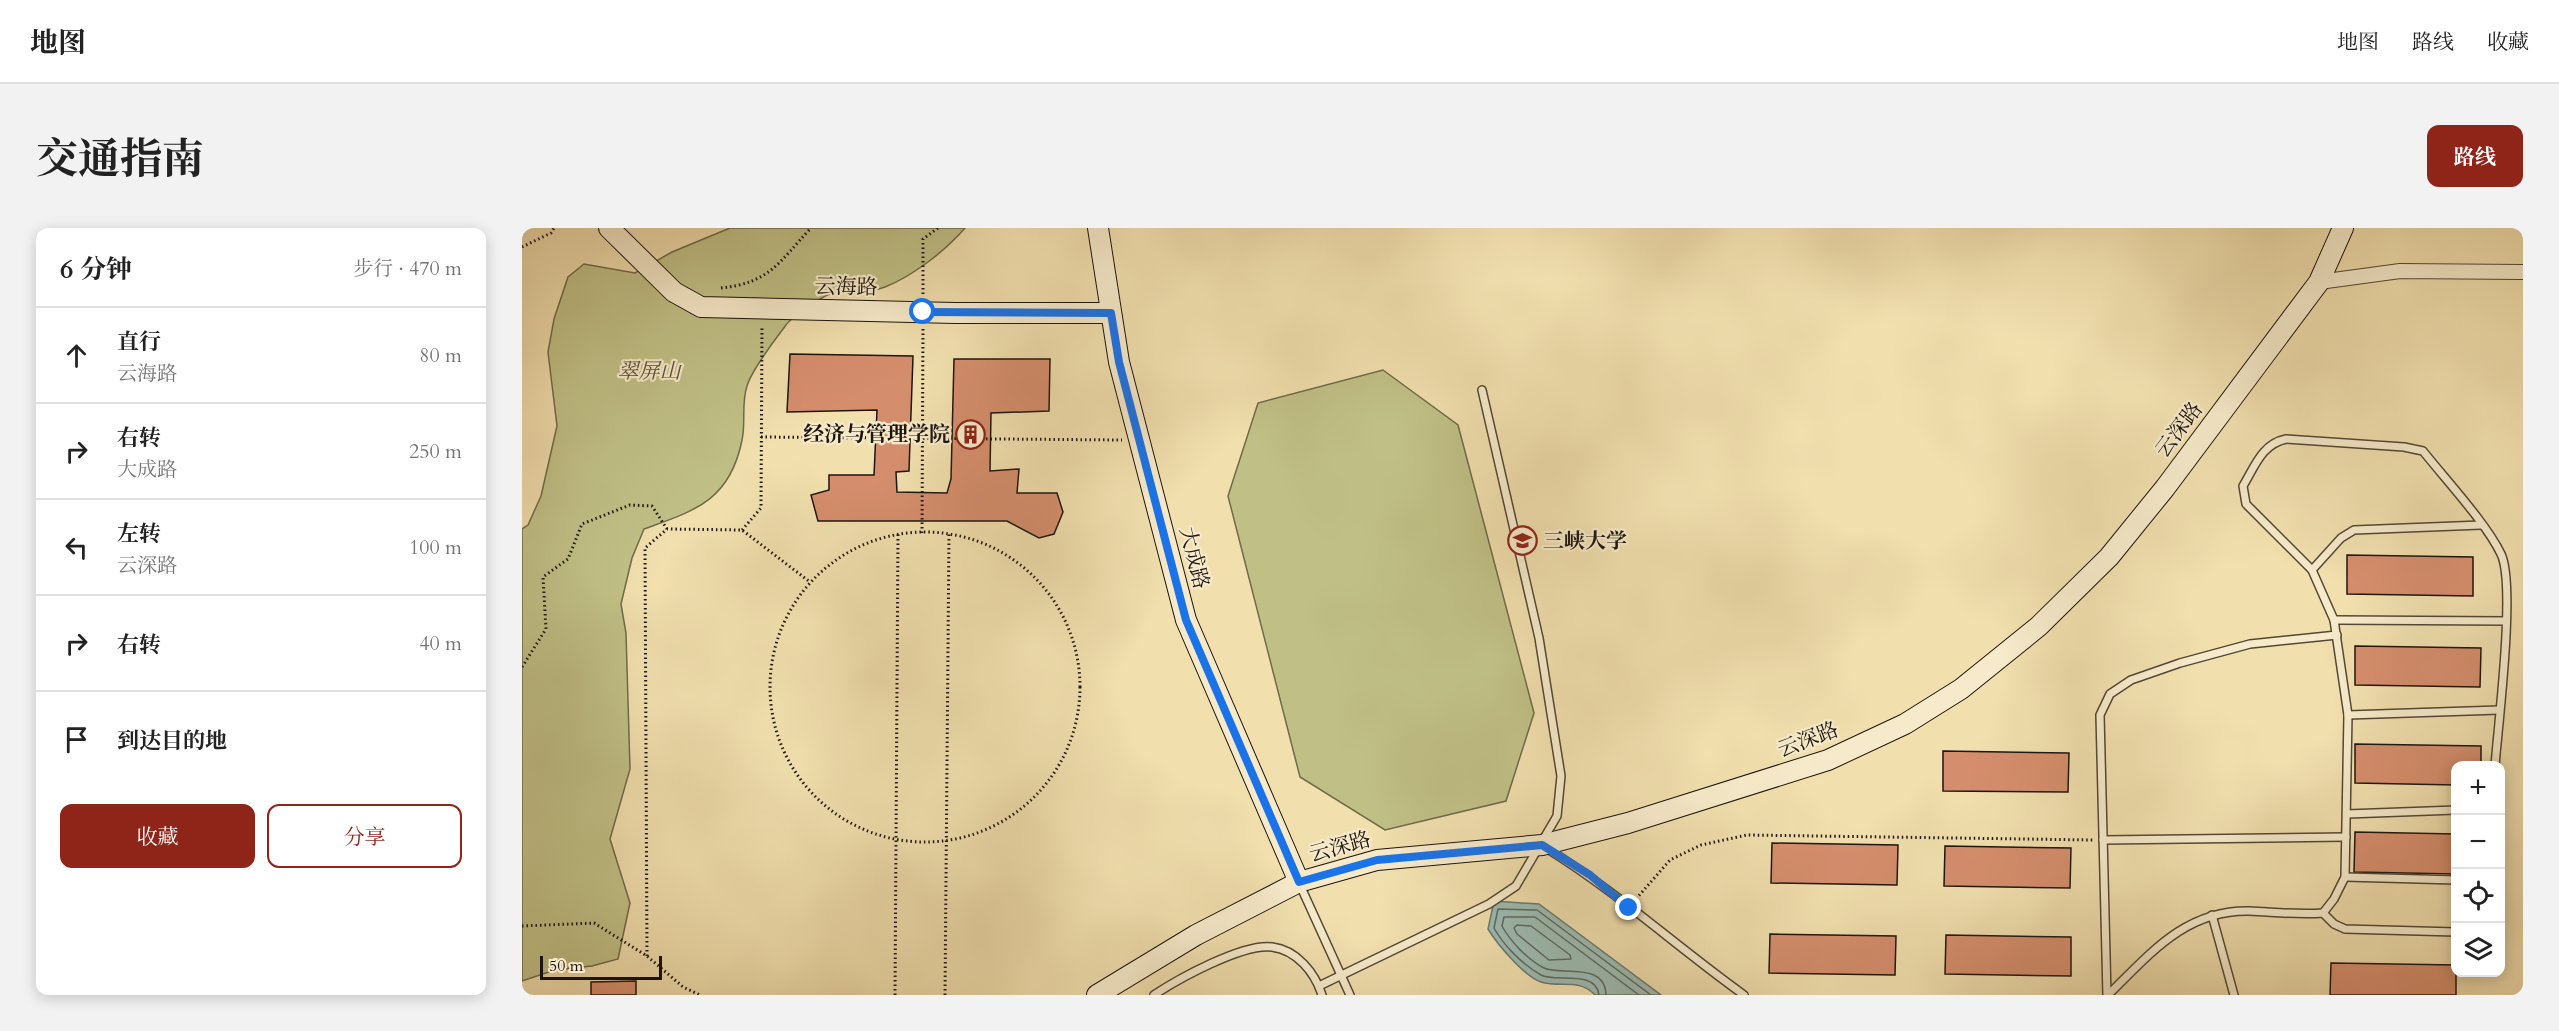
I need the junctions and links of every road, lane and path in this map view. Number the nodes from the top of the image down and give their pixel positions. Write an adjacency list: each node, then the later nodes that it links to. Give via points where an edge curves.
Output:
1 (554, 228): 7 (path)
2 (609, 228): 11 (street, 云海路, via 674,292 701,307)
3 (811, 228): 10 (path, via 767,276)
4 (938, 228): 12 (path, via 924,239)
5 (1098, 228): 13 (street, 大成路)
6 (2343, 228): 9 (street, 云深路)
7 (522, 247)
8 (2523, 272): 9 (street, via 2400,271)
9 (2319, 282): 39 (street, 云深路, via 2165,488 2109,556 2039,626 1961,690 1905,724 1828,760 1734,792)
10 (746, 286)
11 (762, 309): 12 (street, 云海路); 15 (path)
12 (923, 312): 13 (street, 云海路); 16 (path)
13 (1111, 313): 17 (street, 大成路)
14 (1482, 390): 39 (lane, via 1539,638 1561,776 1557,816)
15 (761, 437): 16 (path); 20 (path, via 761,508)
16 (922, 438): 17 (path); 23 (path)
17 (1139, 440): 42 (street, 大成路, via 1186,620)
18 (2481, 525): 24 (lane, via 2354,530 2341,538); 24 (lane, via 2423,451 2274,441 2243,486 2246,504); 27 (lane, via 2502,555)
19 (667, 529): 20 (path); 29 (path, via 652,506 630,504 582,524 568,559 543,577 546,629); 48 (path, via 645,548)
20 (742, 530): 25 (path)
21 (949, 532): 23 (path); 37 (path); 37 (path, via 999,549 1040,580 1069,624 1082,674 1077,726 1056,773 1020,811 974,835)
22 (898, 533): 23 (path); 25 (path, via 850,550); 36 (path)
23 (922, 533)
24 (2312, 570): 26 (lane)
25 (810, 582): 36 (path, via 782,624 769,674 773,724 793,771 828,809 872,834)
26 (2334, 620): 27 (lane); 28 (lane)
27 (2506, 621): 30 (lane)
28 (2337, 635): 31 (lane); 38 (lane, via 2230,649 2131,680 2110,694 2100,715)
29 (522, 667)
30 (2499, 710): 31 (lane); 32 (lane)
31 (2348, 715): 34 (lane)
32 (2495, 761)
33 (2451, 810): 34 (lane)
34 (2347, 814): 35 (lane)
35 (2346, 837): 38 (lane); 40 (lane)
36 (896, 838): 37 (path, via 922,843); 52 (path)
37 (946, 840): 53 (path)
38 (2103, 840): 43 (path, via 1747,835 1701,845 1670,860); 59 (lane)
39 (1542, 845): 42 (street, 云深路, via 1377,860); 43 (lane, via 1590,875); 49 (lane, via 1516,886 1494,901)
40 (2345, 877): 41 (lane); 44 (lane)
41 (2451, 880)
42 (1299, 882): 49 (lane); 54 (street, 云深路, via 1196,935)
43 (1629, 908): 58 (lane)
44 (2323, 913): 45 (lane, via 2248,911); 47 (lane, via 2345,929)
45 (2212, 915): 59 (lane, via 2173,933); 60 (lane)
46 (522, 926): 48 (path, via 594,923)
47 (2451, 932)
48 (647, 956): 51 (path, via 683,987)
49 (1341, 975): 50 (lane); 57 (lane)
50 (1319, 986): 55 (lane, via 1316,976 1292,953 1258,947 1180,978); 56 (lane)
51 (700, 995)
52 (895, 995)
53 (945, 995)
54 (1097, 995)
55 (1154, 995)
56 (1322, 995)
57 (1350, 995)
58 (1744, 995)
59 (2108, 995)
60 (2234, 995)

